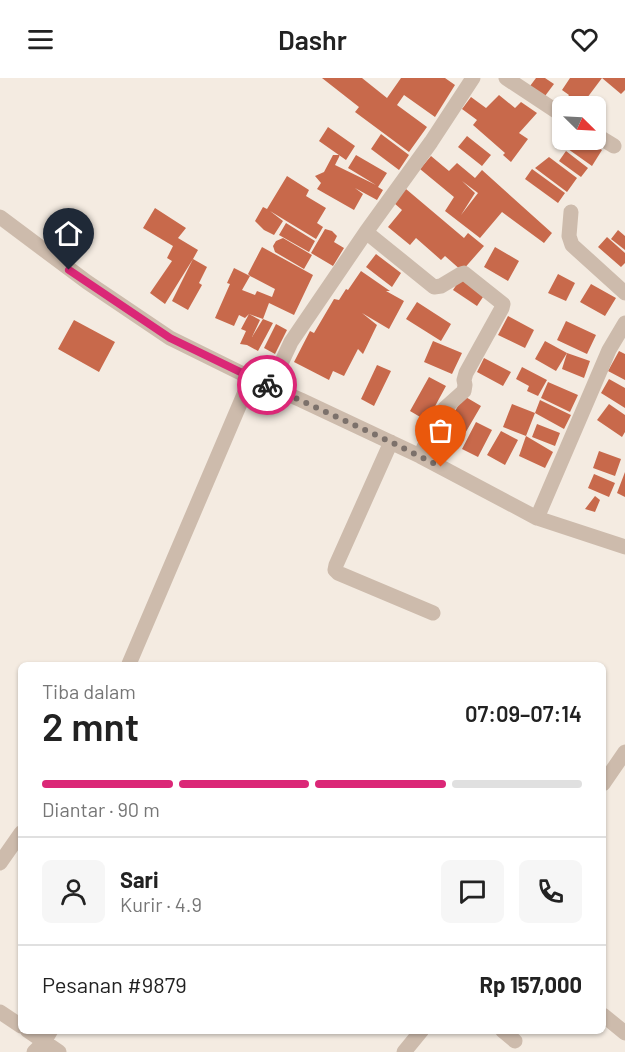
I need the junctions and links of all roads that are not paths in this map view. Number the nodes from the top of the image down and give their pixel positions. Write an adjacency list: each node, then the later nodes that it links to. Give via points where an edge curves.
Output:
1 (473, 78): 8 (street)
2 (506, 78): 3 (street)
3 (552, 108)
4 (606, 141): 5 (street)
5 (614, 146)
6 (570, 213): 9 (street, via 568,236 572,245)
7 (0, 218): 11 (street, via 170,338)
8 (366, 232): 12 (street, via 291,342); 14 (street, via 430,285 439,287 464,273 502,304 464,376 464,391 445,408)
9 (625, 293)
10 (625, 322): 15 (street, via 609,350)
11 (251, 378): 12 (street); 18 (street)
12 (270, 387): 13 (street)
13 (391, 442): 14 (street); 17 (street, via 335,570)
14 (420, 456): 15 (street)
15 (537, 518): 16 (street)
16 (625, 547)
17 (433, 613)
18 (130, 662)
19 (625, 752): 20 (street)
20 (606, 780)
21 (18, 837): 22 (street)
22 (0, 863)
23 (0, 1012): 25 (street)
24 (606, 1018): 26 (street)
25 (18, 1024)
26 (625, 1033)
27 (419, 1034): 32 (street)
28 (507, 1034): 30 (street)
29 (43, 1041): 31 (street)
30 (515, 1041)
31 (59, 1052)
32 (405, 1052)

